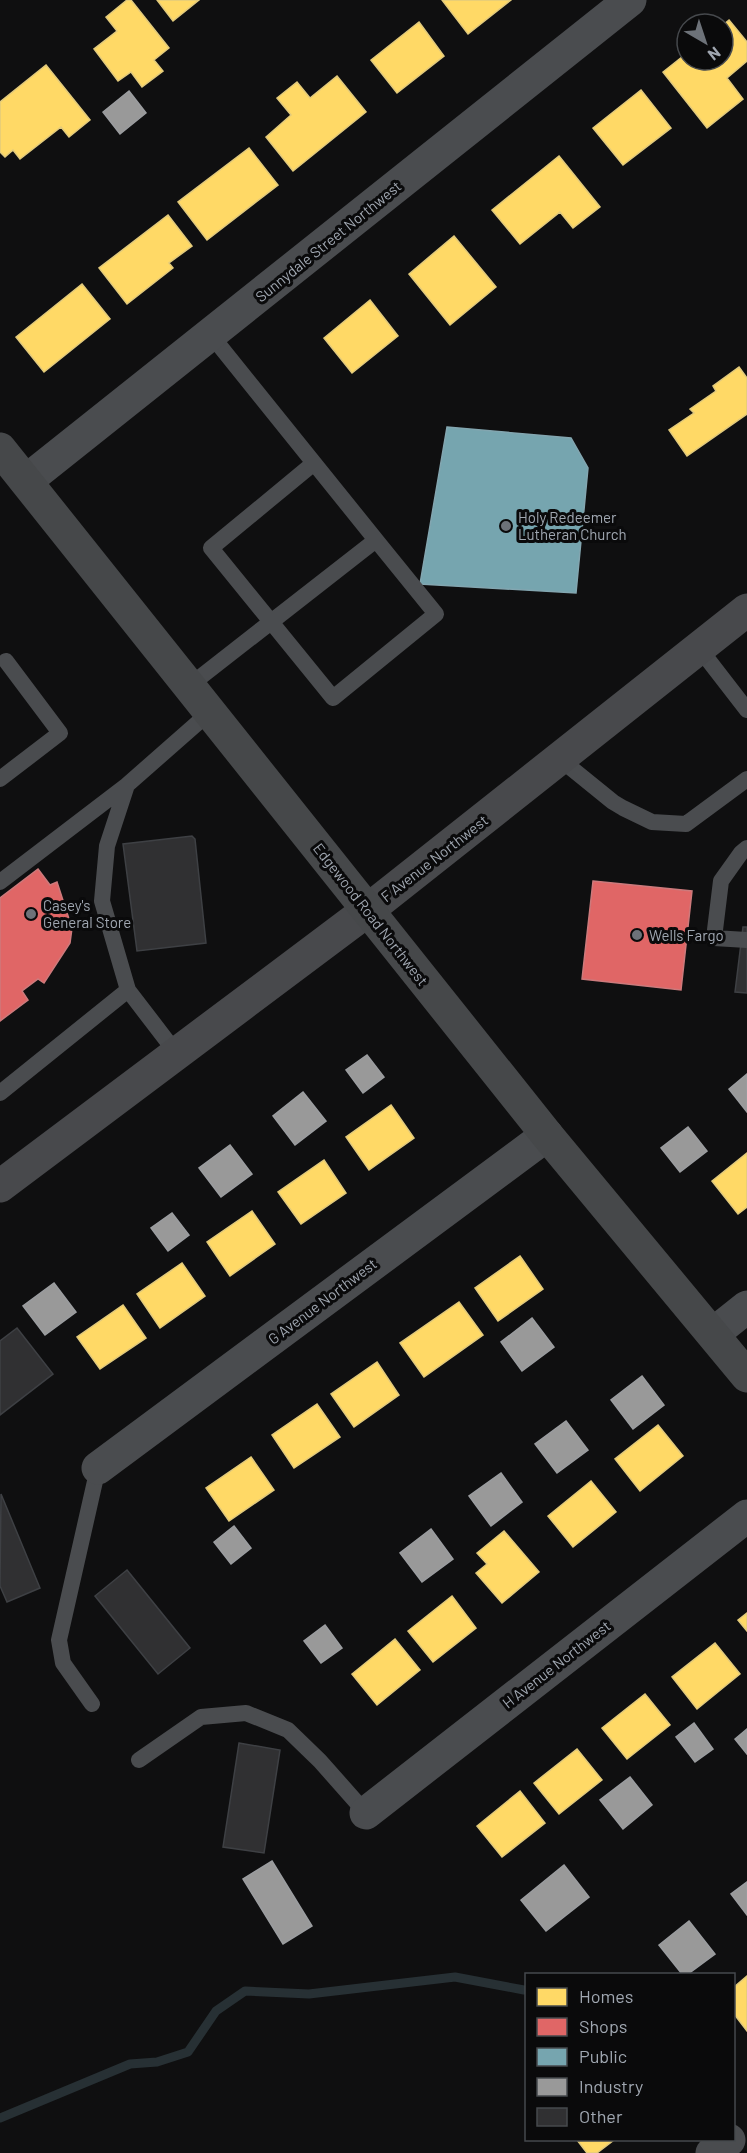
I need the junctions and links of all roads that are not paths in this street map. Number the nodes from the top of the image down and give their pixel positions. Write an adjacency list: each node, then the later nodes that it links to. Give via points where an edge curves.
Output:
1 (625, 2): 2 (street, Sunnydale Street Northwest)
2 (211, 334): 4 (lane); 5 (street, Sunnydale Street Northwest)
3 (0, 449): 5 (main road, Edgewood Road Northwest)
4 (314, 463): 6 (lane); 8 (lane, via 211,548)
5 (26, 481): 11 (main road, Edgewood Road Northwest)
6 (376, 540): 8 (lane); 8 (lane, via 436,614 333,698)
7 (747, 610): 9 (main road, F Avenue Northwest)
8 (272, 622): 11 (lane)
9 (699, 648): 12 (lane); 14 (main road, F Avenue Northwest)
10 (2, 660): 16 (lane, via 60,733)
11 (189, 686): 13 (main road, Edgewood Road Northwest)
12 (747, 710)
13 (210, 712): 17 (lane); 20 (main road, Edgewood Road Northwest)
14 (560, 759): 15 (lane, via 613,802 652,822 686,824); 20 (main road, F Avenue Northwest)
15 (747, 778)
16 (0, 779)
17 (127, 785): 19 (lane); 22 (lane, via 107,846 102,901)
18 (747, 848): 21 (lane, via 721,881 714,938)
19 (0, 882)
20 (369, 910): 23 (main road, F Avenue Northwest); 25 (main road, Edgewood Road Northwest)
21 (747, 940)
22 (128, 990): 23 (lane); 24 (lane)
23 (177, 1054): 26 (main road, F Avenue Northwest)
24 (0, 1093)
25 (547, 1135): 28 (main road, Edgewood Road Northwest); 30 (street, G Avenue Northwest)
26 (0, 1186)
27 (747, 1307): 28 (street)
28 (713, 1334): 29 (main road, Edgewood Road Northwest)
29 (747, 1376)
30 (98, 1468): 32 (lane, via 59,1640 63,1663)
31 (747, 1516): 34 (street, H Avenue Northwest)
32 (92, 1704)
33 (139, 1760): 34 (lane, via 201,1717 246,1713 288,1730)
34 (366, 1813)
35 (747, 2125): 36 (street)
36 (735, 2135)
37 (727, 2141): 38 (street)
38 (712, 2153)

